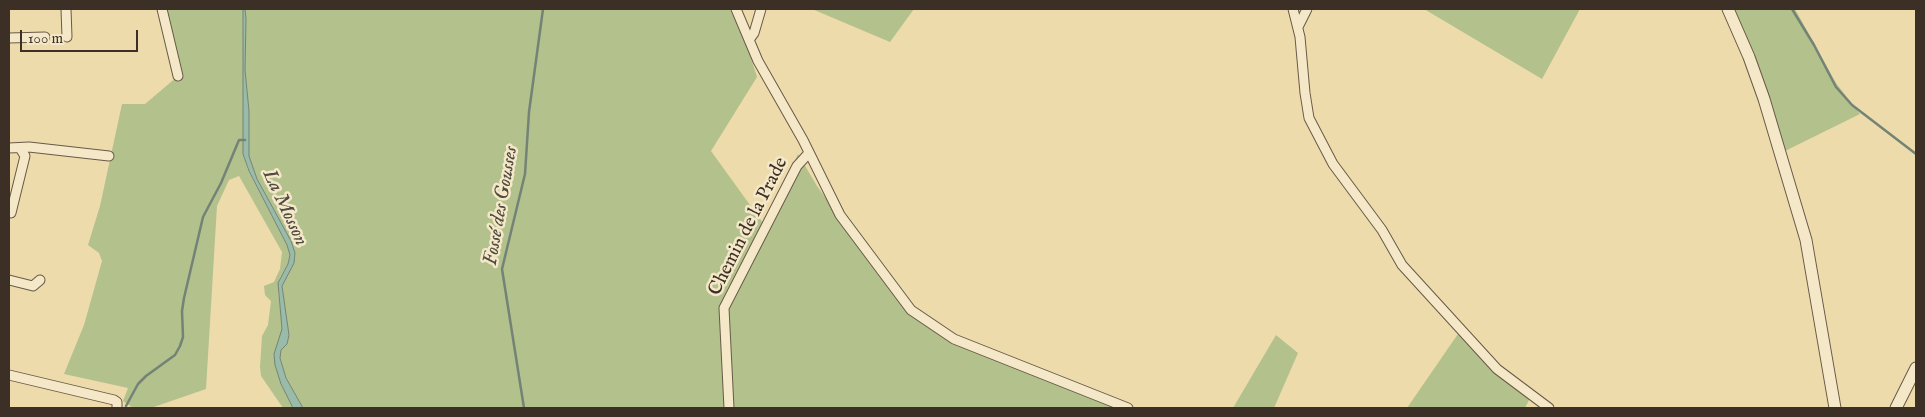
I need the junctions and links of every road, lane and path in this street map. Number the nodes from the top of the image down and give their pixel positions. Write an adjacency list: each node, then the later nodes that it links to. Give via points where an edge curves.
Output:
1 (66, 9): 10 (street)
2 (162, 9): 13 (street)
3 (736, 9): 12 (street)
4 (762, 9): 12 (street)
5 (1293, 9): 8 (street)
6 (1307, 9): 8 (street)
7 (1728, 9): 27 (street, via 1764,99 1806,240)
8 (1298, 27): 26 (street, via 1310,118 1333,164 1382,230 1402,265 1497,369)
9 (46, 37): 11 (street)
10 (67, 37)
11 (9, 38)
12 (749, 40): 16 (street)
13 (178, 76)
14 (9, 148): 15 (street)
15 (20, 148): 17 (street); 18 (street, via 24,156)
16 (808, 154): 24 (street, Chemin de la Prade, via 797,166 724,308); 25 (street, via 840,215 911,310 954,339)
17 (109, 156)
18 (11, 213)
19 (9, 280): 20 (street, via 33,286)
20 (40, 280)
21 (1916, 368): 28 (street)
22 (9, 375): 23 (street, via 114,400)
23 (117, 408)
24 (729, 408)
25 (1128, 408)
26 (1549, 408)
27 (1836, 408)
28 (1896, 408)

